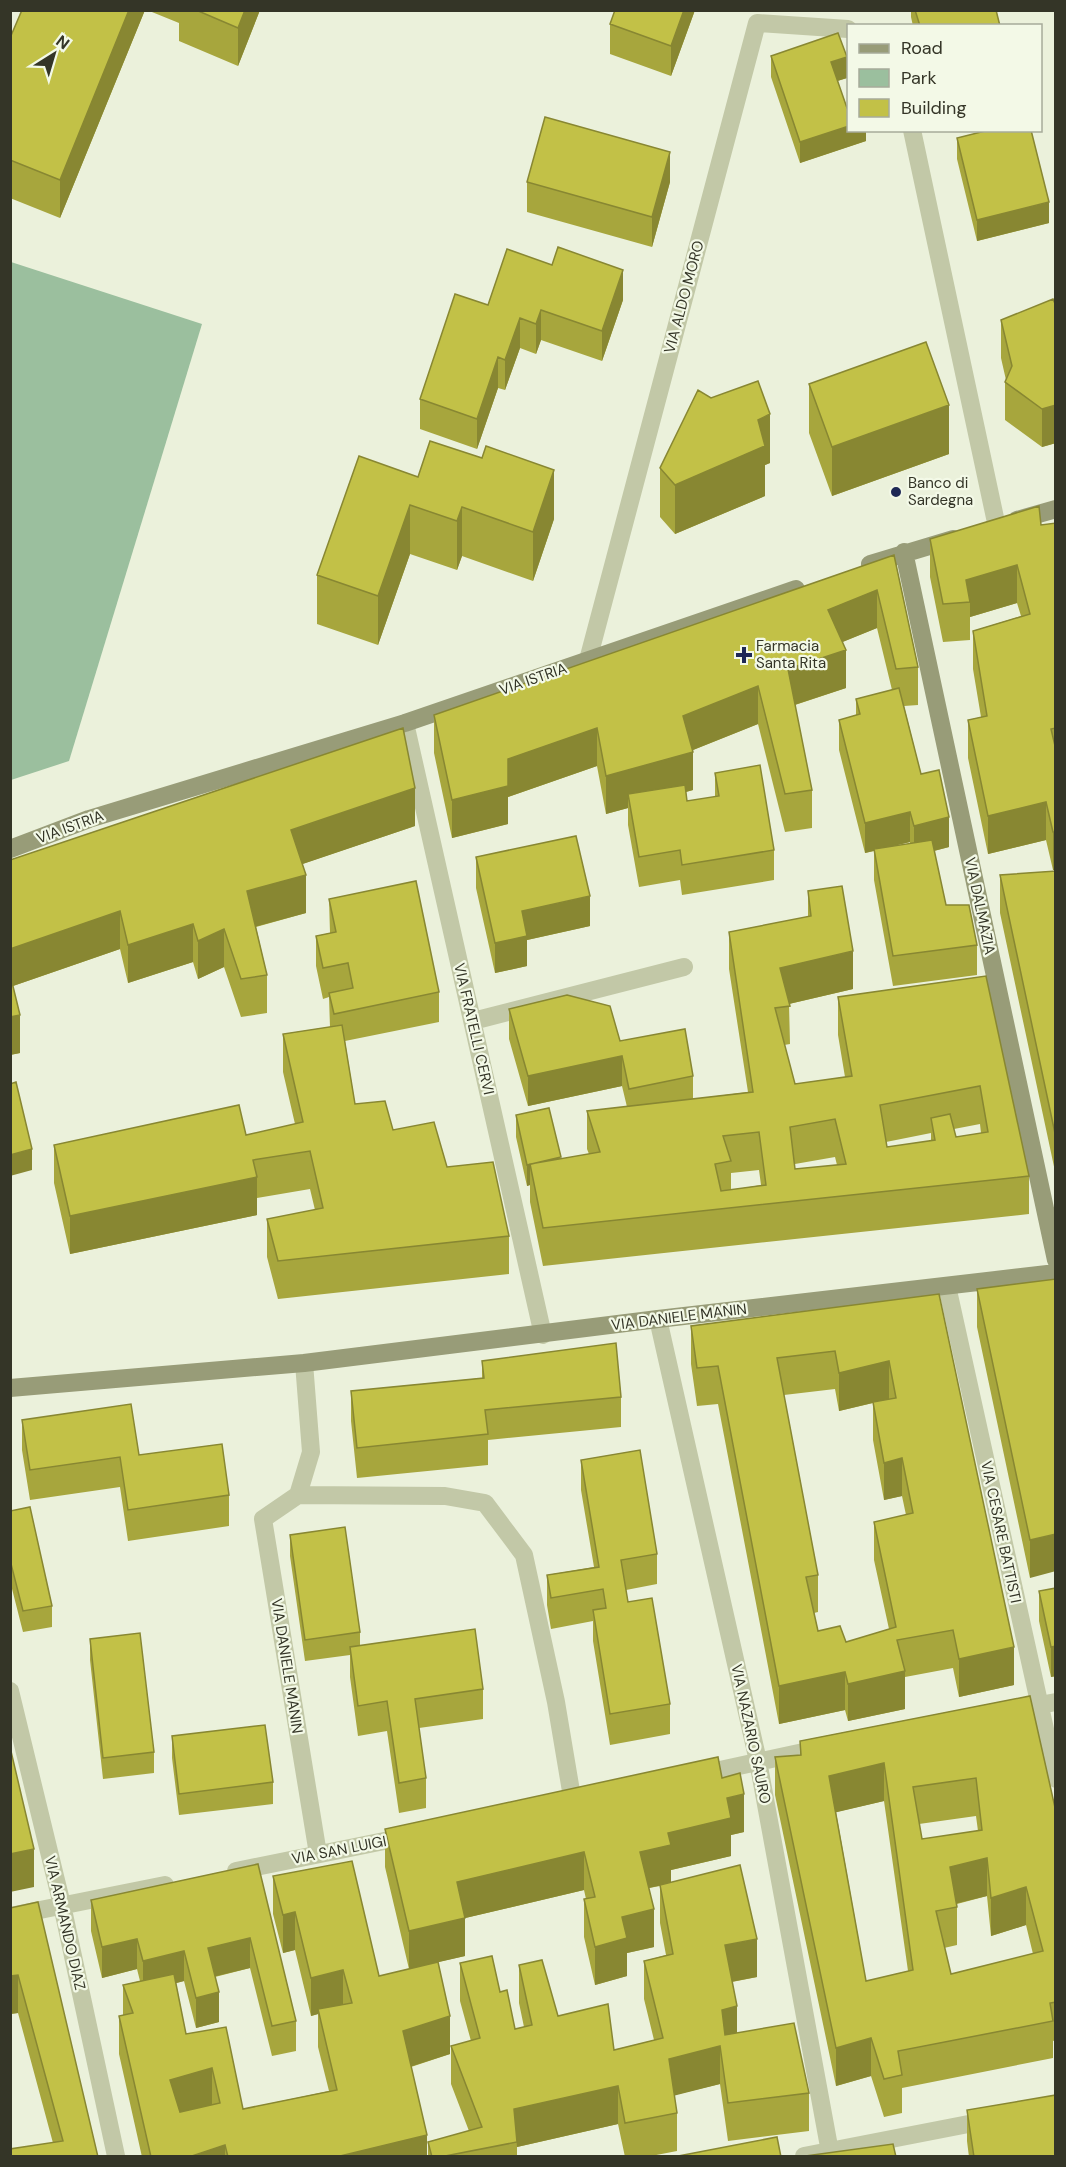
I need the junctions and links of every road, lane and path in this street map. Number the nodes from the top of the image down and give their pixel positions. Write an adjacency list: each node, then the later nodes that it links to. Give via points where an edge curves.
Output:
1 (847, 29): 8 (street, VIA ALDO MORO, via 757,23)
2 (912, 132): 4 (street)
3 (1056, 508): 4 (main road)
4 (986, 530): 5 (main road)
5 (904, 552): 6 (main road); 13 (main road, VIA DALMAZIA)
6 (849, 571)
7 (815, 582): 8 (main road, VIA ISTRIA)
8 (588, 660): 9 (main road, VIA ISTRIA)
9 (405, 723): 10 (main road, VIA ISTRIA, via 89,819); 12 (street, VIA FRATELLI CERVI)
10 (10, 849)
11 (684, 967): 12 (street)
12 (472, 1021): 17 (street, VIA FRATELLI CERVI)
13 (1056, 1260)
14 (1056, 1273): 15 (main road, VIA DANIELE MANIN)
15 (947, 1286): 16 (main road, VIA DANIELE MANIN); 22 (street, VIA CESARE BATTISTI)
16 (658, 1319): 17 (main road, VIA DANIELE MANIN); 25 (street, VIA NAZARIO SAURO)
17 (543, 1335): 18 (main road, VIA DANIELE MANIN)
18 (304, 1363): 19 (main road, VIA DANIELE MANIN); 20 (street, via 311,1452)
19 (10, 1388)
20 (298, 1495): 28 (street, via 445,1496 485,1503 524,1555 579,1802); 30 (street, VIA DANIELE MANIN, via 263,1519)
21 (10, 1691): 33 (street, VIA ARMANDO DIAZ)
22 (1047, 1703): 23 (street); 27 (street, VIA CESARE BATTISTI)
23 (988, 1715)
24 (838, 1745): 25 (street)
25 (758, 1761): 26 (street); 36 (street, VIA NAZARIO SAURO)
26 (685, 1778)
27 (1056, 1779)
28 (551, 1808)
29 (425, 1833): 30 (street, VIA SAN LUIGI)
30 (318, 1854): 31 (street, VIA SAN LUIGI)
31 (217, 1875)
32 (183, 1881): 33 (street)
33 (62, 1905): 34 (street); 37 (street, VIA ARMANDO DIAZ)
34 (10, 1916)
35 (1009, 2116): 36 (street)
36 (830, 2152): 38 (street)
37 (116, 2157)
38 (804, 2157)

